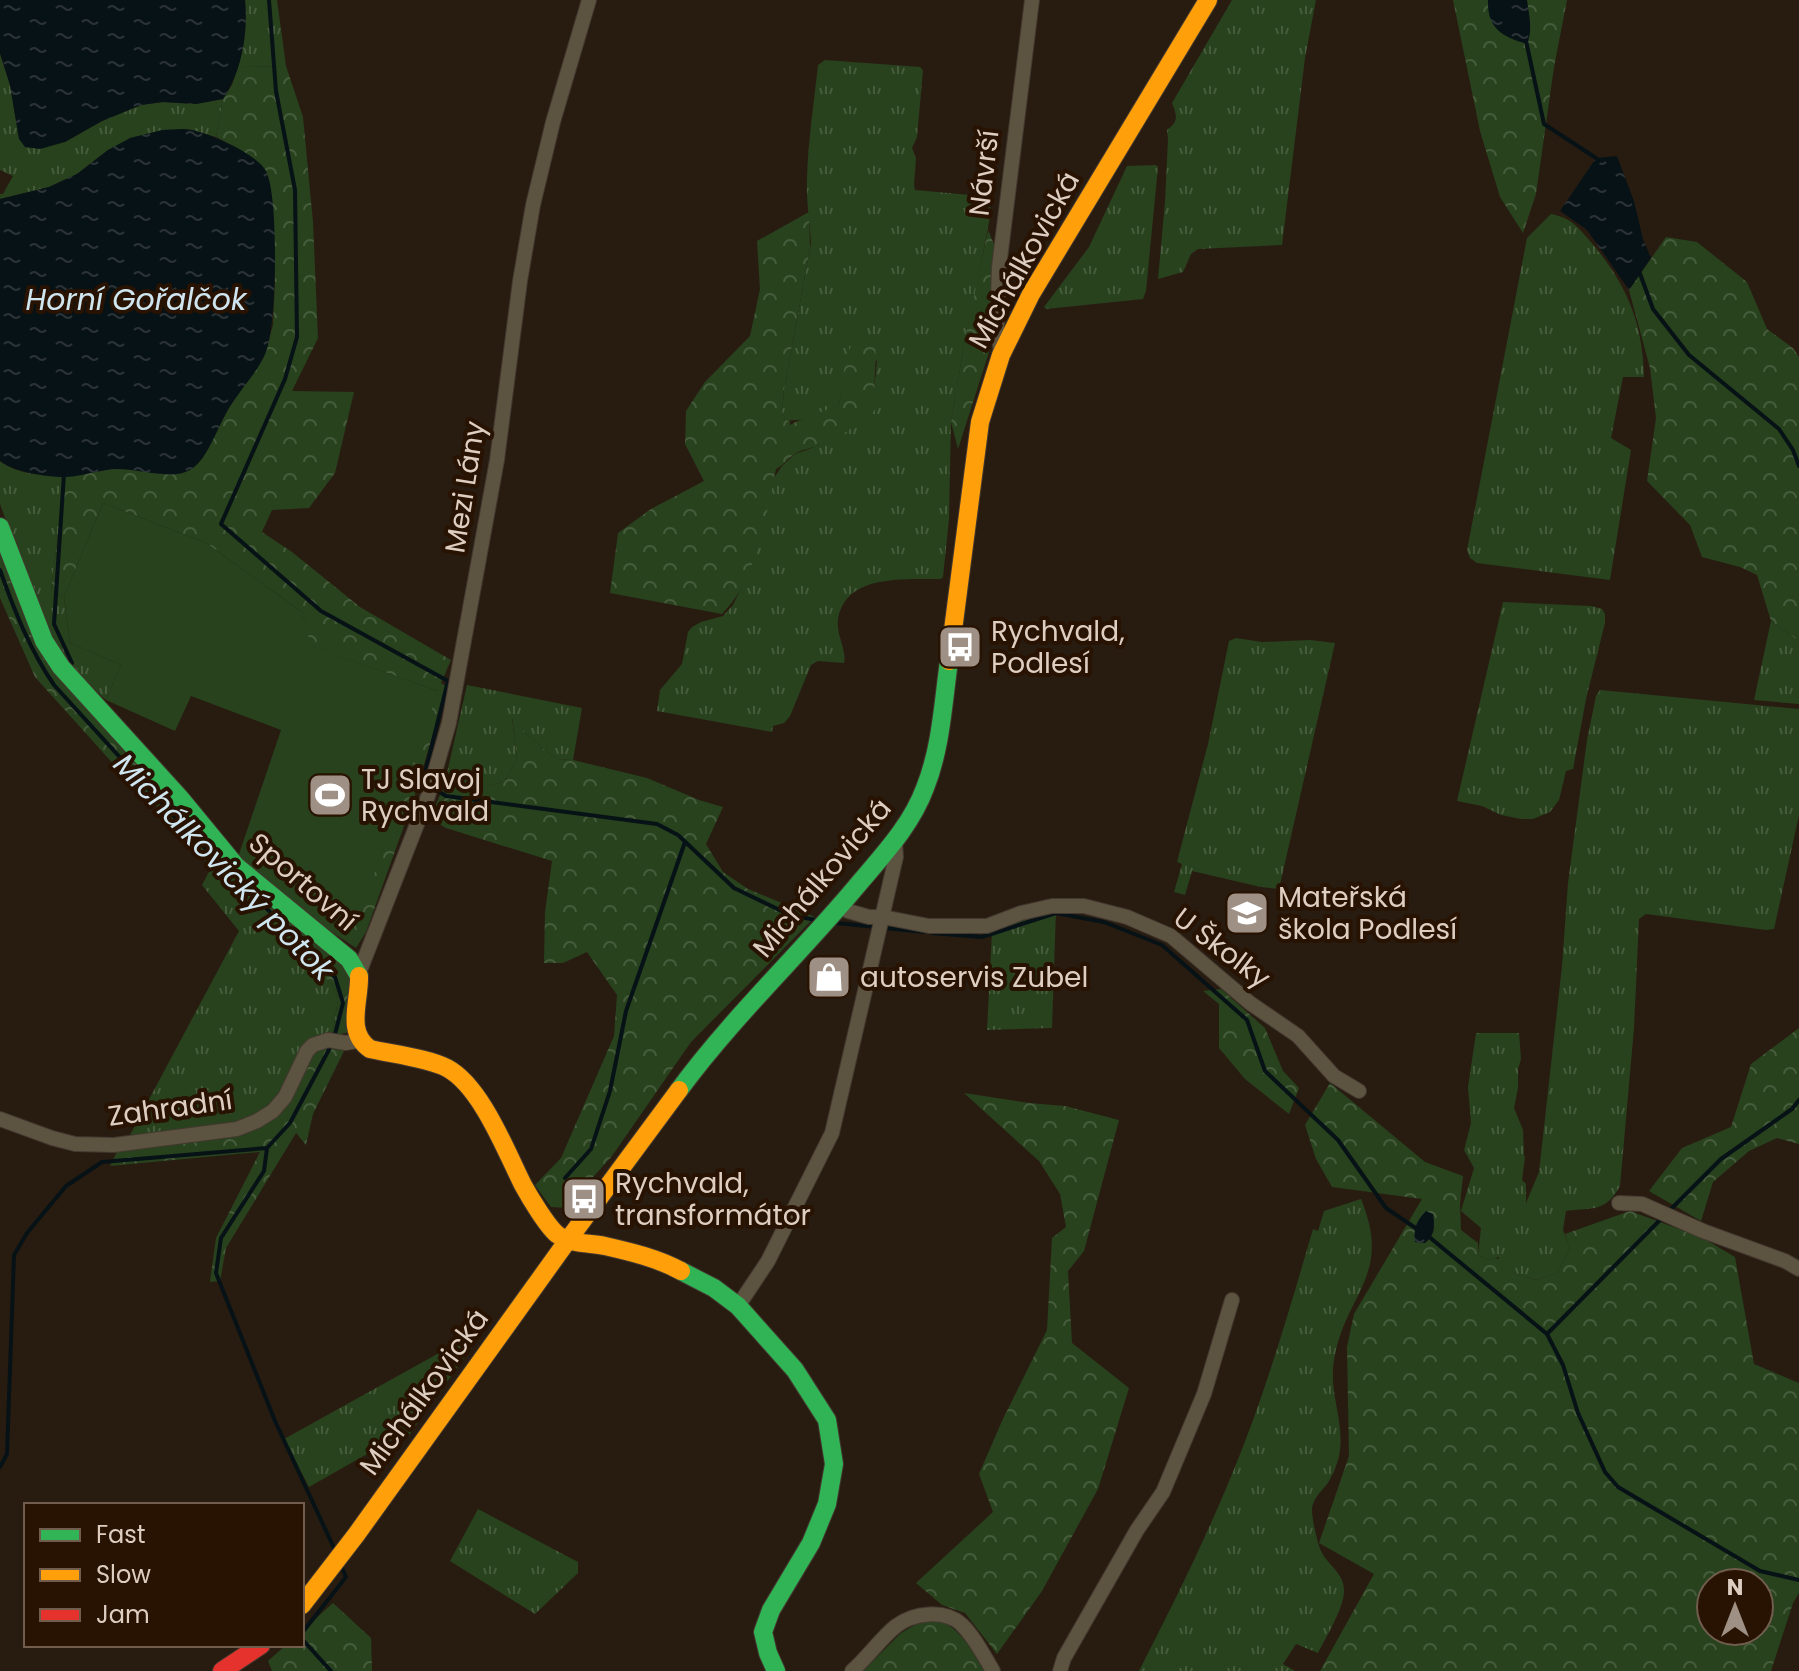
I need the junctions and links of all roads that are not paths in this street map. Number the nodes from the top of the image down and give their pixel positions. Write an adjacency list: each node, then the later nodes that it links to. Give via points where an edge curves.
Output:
1 (589, 0): 9 (street, Mezi Lány, via 533,205 497,460 449,723 428,796)
2 (1032, 0): 4 (street, Návrší, via 999,267)
3 (1208, 0): 4 (street, Michálkovická)
4 (1001, 352): 6 (street, Michálkovická, via 980,422 937,749 925,789)
5 (0, 527): 9 (street, Sportovní, via 44,641 61,667 236,866)
6 (895, 841): 7 (street, Michálkovická); 8 (street)
7 (840, 906): 8 (street, U Školky); 14 (street, Michálkovická, via 707,1052)
8 (883, 917): 11 (street, U Školky, via 929,926 987,926 1052,906 1084,906 1127,917 1171,936 1298,1036 1334,1076); 17 (street, via 832,1133 768,1261)
9 (359, 973): 10 (street, Sportovní)
10 (352, 1042): 12 (street, Zahradní, via 313,1045 273,1111 237,1129 114,1145 75,1144); 14 (street, via 440,1065 469,1086 528,1194 556,1234)
11 (1359, 1091)
12 (0, 1119)
13 (1619, 1203): 15 (street, via 1642,1204)
14 (568, 1240): 17 (street, via 660,1260); 18 (street, Michálkovická)
15 (1799, 1269)
16 (1232, 1300): 24 (street, via 1204,1394 1163,1492)
17 (738, 1306): 21 (street, via 795,1370 827,1420 834,1464 827,1504 811,1543 763,1632)
18 (304, 1602)
19 (258, 1647): 20 (street)
20 (222, 1671)
21 (776, 1671)
22 (852, 1671): 23 (street, via 898,1625 925,1614 960,1623)
23 (993, 1671)
24 (1060, 1671)

